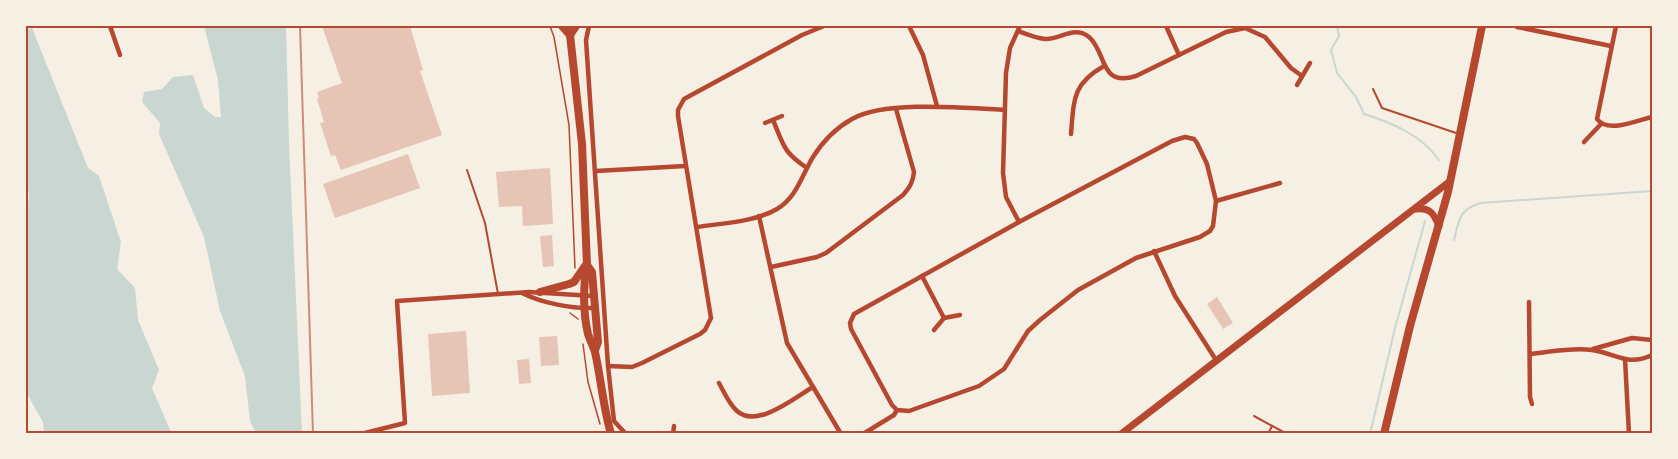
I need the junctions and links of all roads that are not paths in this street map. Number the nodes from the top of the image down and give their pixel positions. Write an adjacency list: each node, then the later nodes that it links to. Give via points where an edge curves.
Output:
1 (110, 26): 14 (street)
2 (562, 26): 12 (main road)
3 (576, 26): 12 (main road)
4 (589, 26): 35 (street, via 586,40)
5 (824, 26): 32 (street, via 684,99 678,116)
6 (909, 26): 21 (street, via 923,56)
7 (1166, 26): 15 (street)
8 (1482, 26): 30 (main road)
9 (1616, 26): 13 (street)
10 (1517, 27): 13 (street)
11 (1019, 28): 17 (street, via 1044,39 1084,34 1095,44); 23 (street, via 1010,48)
12 (570, 35): 45 (main road, via 582,144)
13 (1611, 46): 28 (street, via 1597,114)
14 (120, 55)
15 (1179, 55): 17 (street, via 1129,78 1114,76); 18 (street, via 1226,32 1245,28 1265,37)
16 (1310, 63): 18 (street)
17 (1104, 66): 29 (street, via 1090,73 1077,89)
18 (1302, 76): 19 (street)
19 (1297, 85)
20 (1373, 89): 30 (lane, via 1382,108)
21 (937, 106): 22 (street); 23 (street)
22 (896, 109): 33 (street, via 854,118 830,135); 46 (street, via 914,172 910,187 826,253)
23 (1005, 110): 41 (street, via 1004,186)
24 (782, 116): 26 (street)
25 (1653, 117): 28 (street, via 1613,126)
26 (773, 120): 27 (street); 33 (street, via 786,152)
27 (765, 123)
28 (1601, 124): 31 (street)
29 (1071, 134)
30 (1459, 134): 36 (main road)
31 (1584, 142)
32 (685, 166): 35 (street); 43 (street)
33 (807, 168): 40 (street, via 786,202)
34 (467, 170): 50 (lane, via 486,223)
35 (596, 171): 63 (street)
36 (1449, 182): 39 (main road); 42 (main road)
37 (1280, 183): 38 (street)
38 (1216, 201): 41 (street, via 1202,150 1194,139 1185,137); 44 (street, via 1213,226 1206,235)
39 (1415, 209): 42 (main road, via 1431,211); 62 (main road)
40 (759, 216): 43 (street); 46 (street)
41 (1019, 222): 47 (street)
42 (1439, 226): 80 (main road)
43 (698, 227): 63 (street, via 711,312 709,324 700,334 642,363 632,367)
44 (1154, 251): 62 (street, via 1175,296); 67 (street, via 1097,278 1040,320 992,379 909,411)
45 (586, 265): 49 (main road, via 572,283); 51 (main road)
46 (771, 267): 65 (street, via 787,343)
47 (922, 276): 55 (street); 67 (street, via 859,310 850,323 888,400)
48 (522, 292): 49 (street); 50 (street); 53 (street)
49 (540, 292): 51 (street)
50 (498, 294): 71 (street, via 397,301 405,423)
51 (589, 296): 53 (main road)
52 (1529, 302): 59 (street)
53 (590, 308): 72 (main road, via 588,334 595,350)
54 (960, 315): 55 (street)
55 (944, 318): 56 (street)
56 (934, 330)
57 (1653, 340): 58 (street, via 1632,338)
58 (1591, 350): 59 (street); 61 (street)
59 (1530, 354): 66 (street)
60 (1653, 355): 61 (street)
61 (1625, 359): 81 (street)
62 (1215, 360): 77 (main road)
63 (608, 366): 73 (street, via 614,421)
64 (719, 383): 65 (street, via 735,409 752,418 763,416)
65 (813, 387): 75 (street)
66 (1532, 404)
67 (897, 410): 76 (street)
68 (1254, 416): 70 (lane)
69 (674, 426): 74 (street)
70 (1272, 426): 78 (lane); 79 (lane)
71 (361, 434)
72 (611, 434)
73 (627, 434)
74 (673, 434)
75 (841, 434)
76 (863, 434)
77 (1120, 434)
78 (1268, 434)
79 (1287, 434)
80 (1384, 434)
81 (1629, 434)

